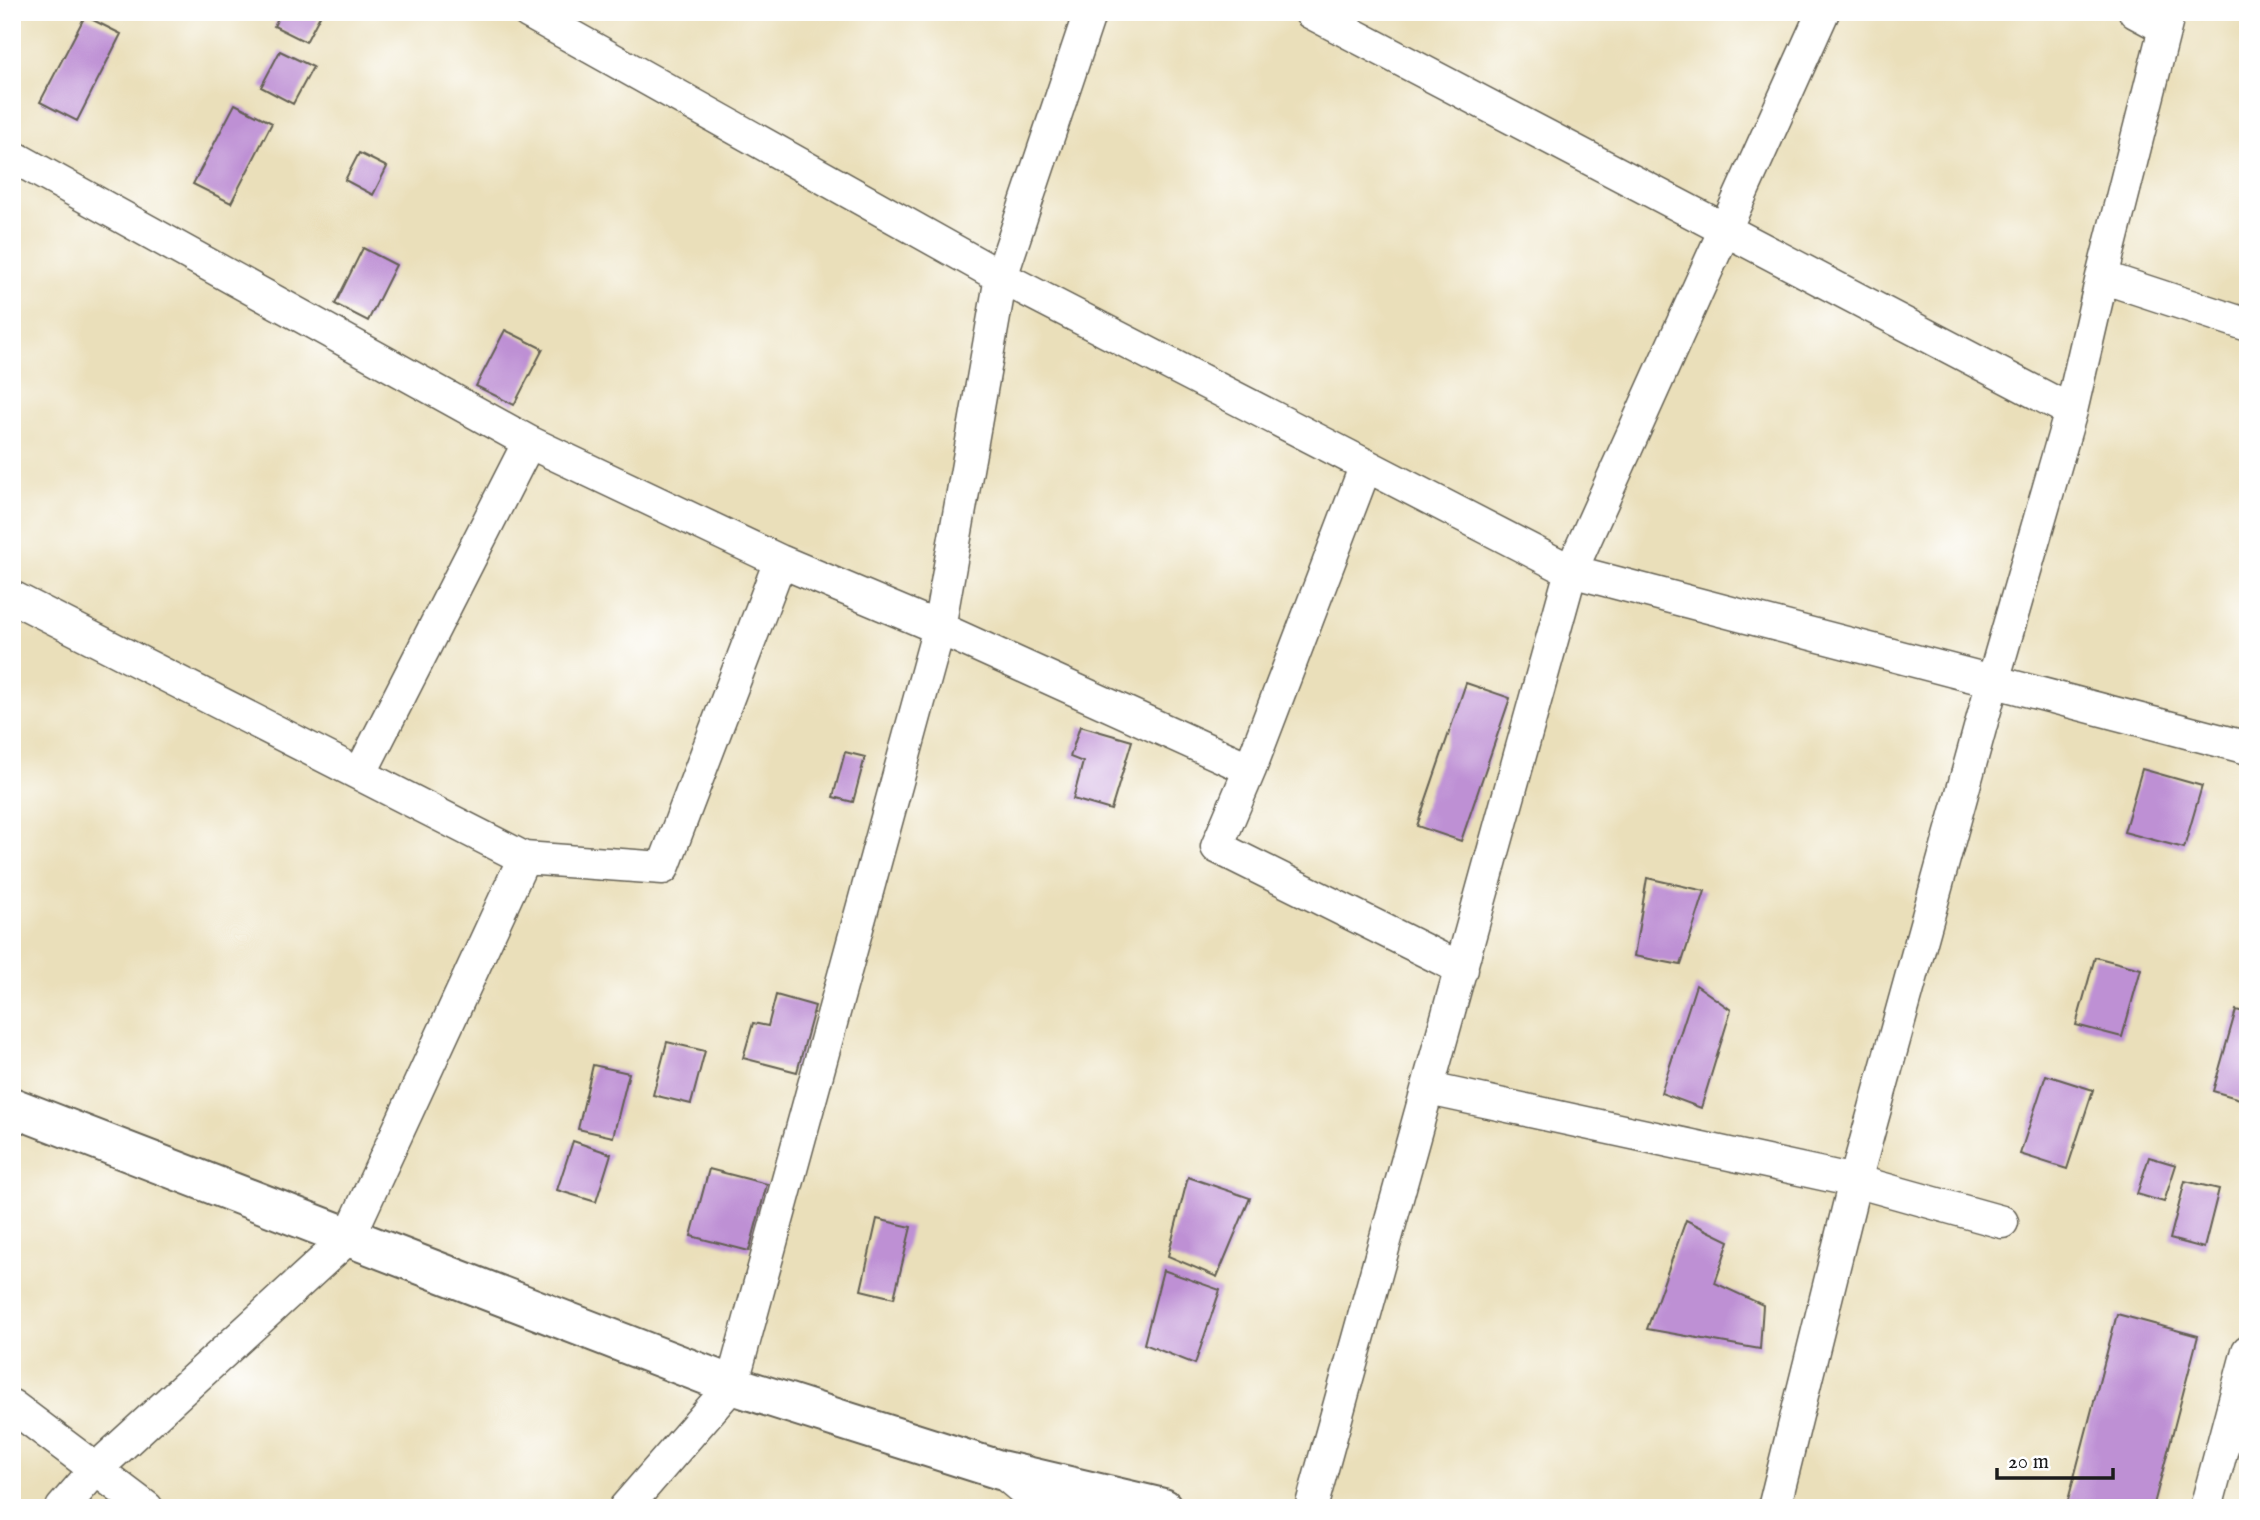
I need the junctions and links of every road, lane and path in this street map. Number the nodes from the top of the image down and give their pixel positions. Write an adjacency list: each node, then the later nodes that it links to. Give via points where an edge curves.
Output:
1 (528, 12): 9 (street)
2 (1090, 12): 9 (street)
3 (1310, 12): 8 (street)
4 (1823, 12): 8 (street)
5 (2135, 12): 6 (street)
6 (2167, 20): 10 (street)
7 (12, 156): 13 (street)
8 (1724, 229): 12 (street); 16 (street)
9 (1001, 277): 14 (street); 18 (street)
10 (2102, 277): 11 (street); 12 (street)
11 (2248, 325)
12 (2071, 411): 19 (street)
13 (529, 442): 15 (street); 22 (street)
14 (1366, 465): 16 (street); 21 (street)
15 (780, 561): 18 (street); 23 (street, via 663,868)
16 (1571, 571): 19 (street); 24 (street)
17 (12, 597): 22 (street)
18 (939, 628): 21 (street); 31 (street)
19 (1993, 681): 20 (street); 27 (street)
20 (2248, 748)
21 (1250, 769): 24 (street, via 1217,847)
22 (360, 774): 23 (street)
23 (524, 858): 29 (street)
24 (1462, 969): 25 (street)
25 (1429, 1088): 27 (street); 40 (street)
26 (12, 1107): 29 (main road)
27 (1855, 1181): 28 (street); 41 (street)
28 (2003, 1222)
29 (349, 1237): 31 (main road); 33 (street)
30 (2248, 1351): 42 (street)
31 (732, 1385): 34 (main road); 37 (street)
32 (12, 1406): 33 (street)
33 (96, 1469): 35 (street); 36 (street)
34 (1000, 1470): 38 (street); 39 (main road)
35 (62, 1508)
36 (147, 1508)
37 (625, 1508)
38 (1045, 1508)
39 (1163, 1508)
40 (1311, 1508)
41 (1774, 1508)
42 (2206, 1508)

